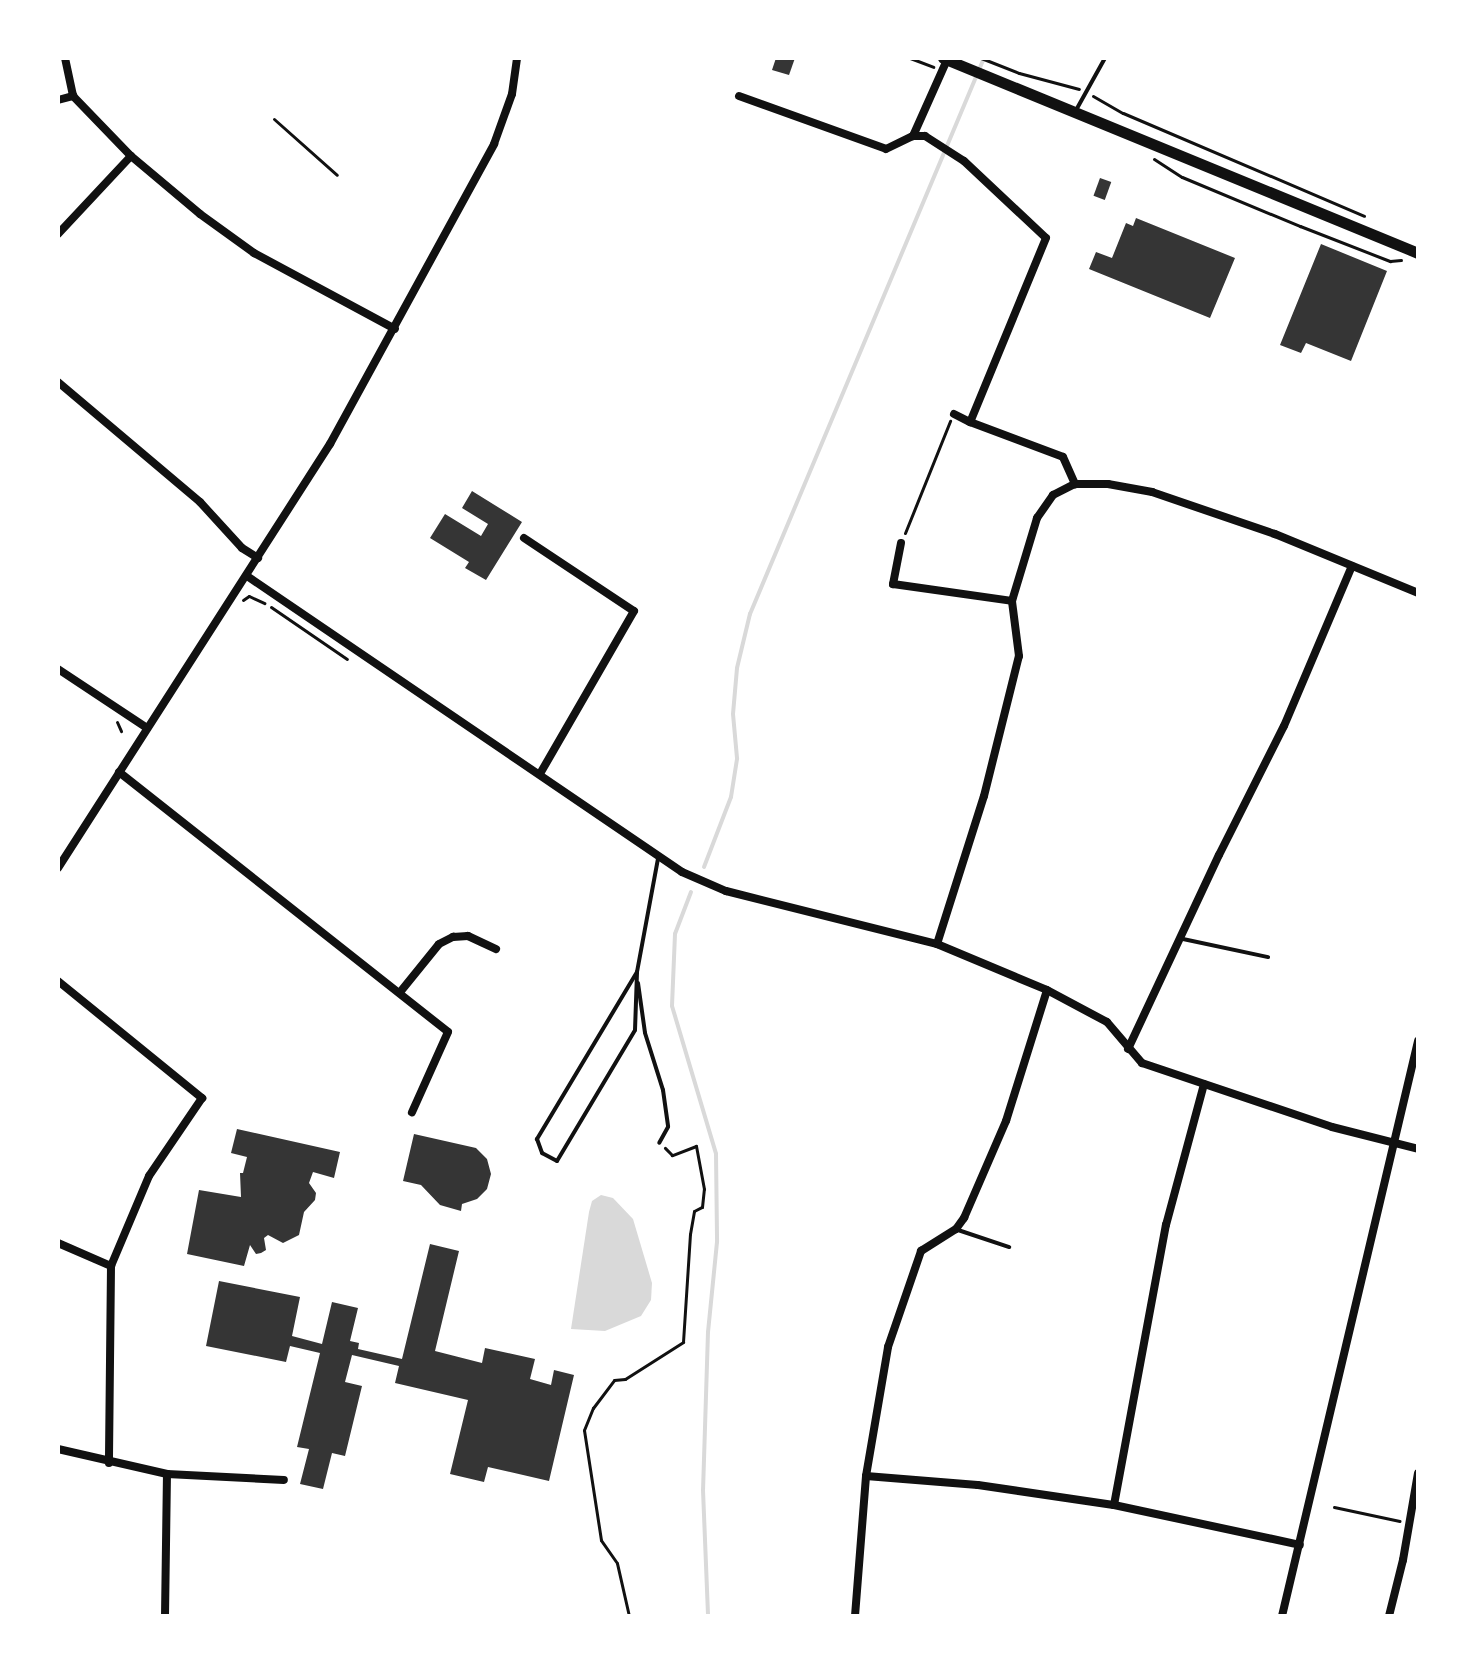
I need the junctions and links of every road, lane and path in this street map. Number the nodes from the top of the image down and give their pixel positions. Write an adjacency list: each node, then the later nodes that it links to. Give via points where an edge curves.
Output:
1 (65, 58): 9 (street)
2 (517, 58): 22 (street, via 512,94 494,144)
3 (910, 58): 4 (path, via 928,65)
4 (931, 58)
5 (981, 58): 8 (path)
6 (1105, 58): 8 (lane)
7 (949, 61): 12 (street); 14 (street)
8 (1084, 91): 12 (lane); 18 (path, via 1123,113)
9 (73, 96): 11 (street); 15 (street)
10 (739, 96): 14 (street, via 886,149)
11 (58, 100)
12 (1074, 112): 21 (street)
13 (274, 119): 17 (path)
14 (913, 136): 25 (street, via 957,157 1046,238)
15 (131, 156): 19 (street); 22 (street, via 254,253)
16 (1148, 156): 21 (path, via 1182,177 1390,261)
17 (337, 175)
18 (1366, 217)
19 (62, 222): 20 (street)
20 (58, 234)
21 (1415, 256)
22 (395, 329): 29 (street)
23 (58, 382): 29 (street)
24 (954, 414): 25 (street); 28 (path)
25 (970, 422): 26 (street, via 1063,457)
26 (1075, 484): 30 (street, via 1152,492); 33 (street, via 1053,495 1037,518)
27 (524, 538): 37 (street, via 634,611)
28 (901, 543): 33 (street, via 893,584)
29 (258, 558): 31 (street)
30 (1352, 566): 32 (street); 40 (street, via 1304,683)
31 (247, 576): 35 (street); 37 (street)
32 (1418, 593)
33 (1012, 601): 41 (street, via 1019,656 984,796)
34 (58, 669): 35 (street)
35 (147, 728): 36 (street)
36 (119, 772): 39 (street); 47 (street)
37 (540, 774): 38 (street)
38 (658, 859): 41 (street, via 714,886); 44 (lane)
39 (58, 868)
40 (1183, 939): 43 (lane); 49 (street)
41 (937, 944): 46 (street)
42 (496, 949): 47 (street, via 468,936 453,937 439,944)
43 (1268, 957)
44 (637, 972): 44 (lane, via 635,1030 557,1161 542,1153 537,1139); 52 (lane, via 645,1033 668,1127)
45 (58, 981): 58 (street, via 202,1098 149,1176)
46 (1047, 990): 49 (street, via 1107,1022); 55 (street, via 1006,1121)
47 (401, 991): 51 (street, via 448,1032)
48 (1418, 1041): 53 (street)
49 (1128, 1049): 50 (street, via 1142,1063)
50 (1204, 1084): 53 (street); 66 (street, via 1166,1225)
51 (412, 1112)
52 (659, 1143): 71 (path, via 672,1155 696,1146 704,1189 690,1234 683,1342 625,1379 614,1380 584,1430 601,1540 617,1563)
53 (1393, 1146): 54 (street); 69 (street)
54 (1418, 1149)
55 (956, 1229): 57 (lane); 63 (street, via 921,1251 914,1269 888,1347)
56 (58, 1243): 58 (street)
57 (1009, 1247)
58 (111, 1266): 60 (street)
59 (58, 1449): 60 (street)
60 (109, 1463): 62 (street)
61 (1418, 1473): 65 (street)
62 (167, 1474): 64 (street); 70 (street)
63 (866, 1476): 66 (street, via 978,1485); 72 (street)
64 (284, 1480)
65 (1416, 1503): 68 (street)
66 (1114, 1505): 69 (street)
67 (1334, 1507): 68 (path)
68 (1410, 1523): 74 (street)
69 (1300, 1545): 73 (street)
70 (165, 1616)
71 (629, 1616)
72 (855, 1616)
73 (1282, 1616)
74 (1389, 1616)

